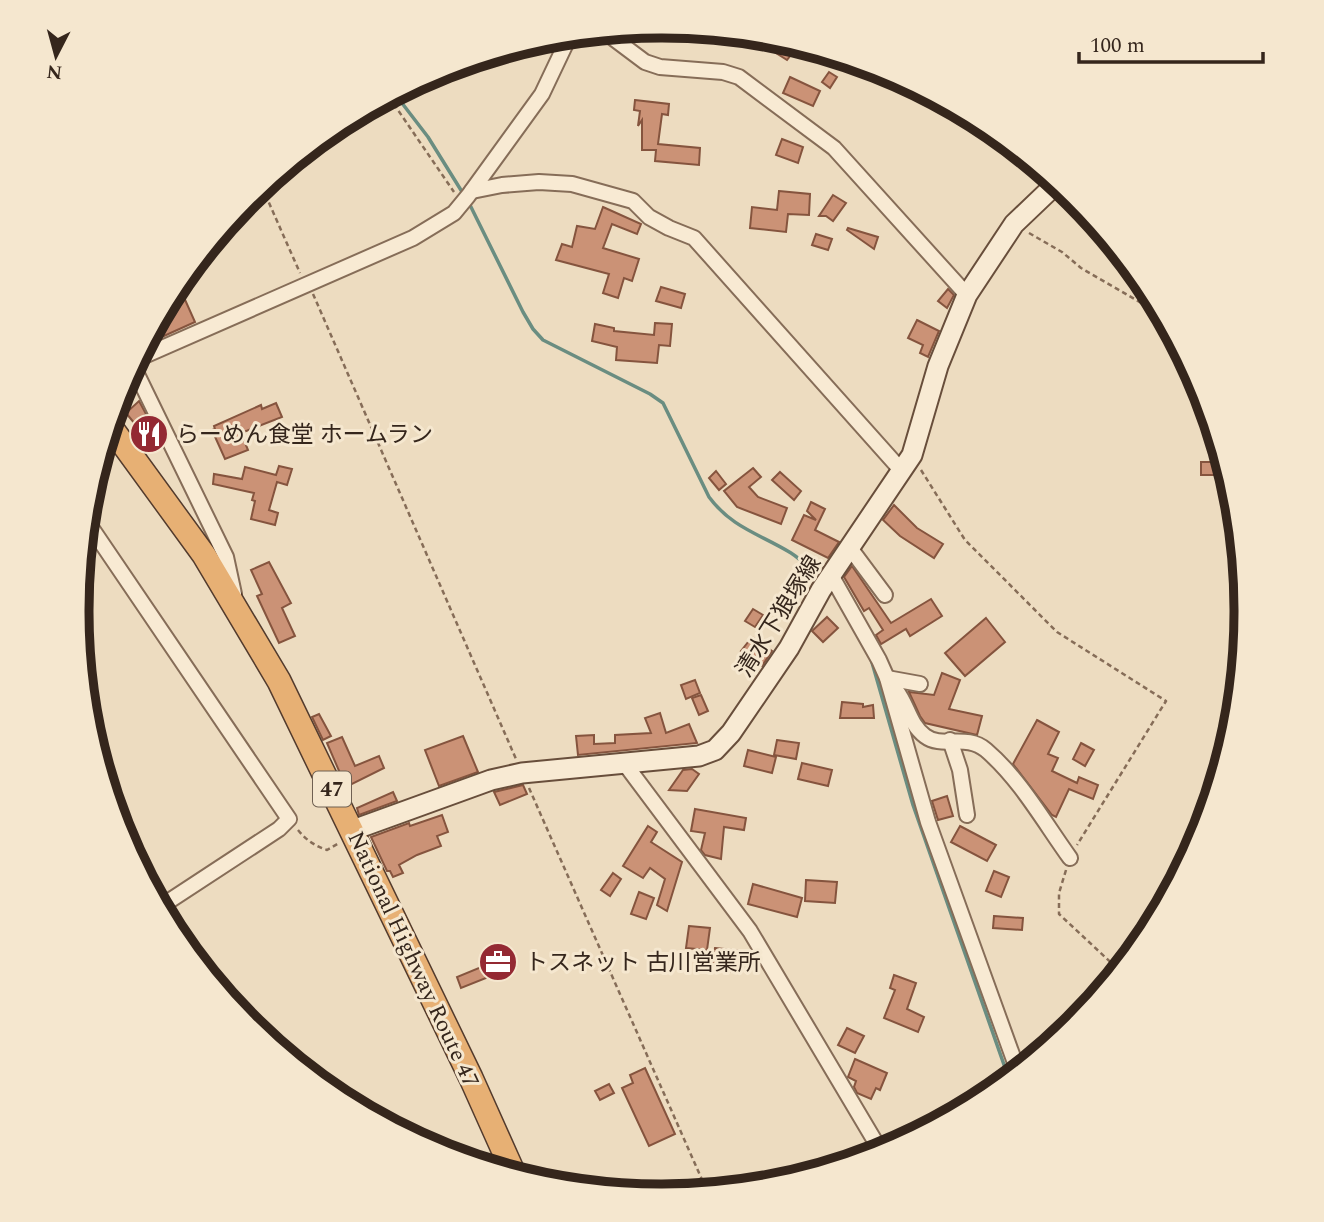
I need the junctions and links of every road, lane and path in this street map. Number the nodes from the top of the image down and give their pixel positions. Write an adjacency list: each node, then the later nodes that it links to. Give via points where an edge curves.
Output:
1 (617, 41): 9 (street, via 645,62 660,67 739,77 804,124 834,148)
2 (564, 47): 6 (street, via 542,94)
3 (395, 105): 6 (path)
4 (1049, 190): 7 (main road, 清水下狼塚線)
5 (267, 197): 8 (path)
6 (466, 198): 8 (street, via 446,219 413,238); 14 (street, via 502,185 539,182 572,184 634,201 649,217 694,238)
7 (1014, 224): 9 (main road, 清水下狼塚線); 10 (path)
8 (307, 283): 11 (street); 24 (path)
9 (967, 295): 14 (main road, 清水下狼塚線)
10 (1146, 305)
11 (152, 352)
12 (139, 379): 19 (street, via 226,557)
13 (116, 439): 19 (highway, National Highway Route 47 / 47, via 204,555)
14 (907, 462): 16 (main road, 清水下狼塚線); 28 (path, via 965,540 1057,632 1166,701)
15 (95, 533): 26 (street)
16 (850, 548): 17 (main road, 清水下狼塚線); 18 (street)
17 (827, 581): 20 (street); 23 (main road, 清水下狼塚線, via 789,648 732,733 715,750)
18 (885, 595)
19 (236, 609): 27 (highway, National Highway Route 47 / 47, via 279,681)
20 (887, 678): 21 (street); 22 (street, via 924,736 934,742); 31 (street, via 928,822)
21 (920, 684)
22 (950, 740): 25 (street); 28 (street, via 970,742 987,751 1011,776)
23 (625, 764): 24 (main road, 清水下狼塚線); 32 (street, via 750,931)
24 (522, 773): 27 (main road, 清水下狼塚線); 34 (path)
25 (967, 816)
26 (284, 824): 27 (path, via 327,850); 29 (street)
27 (353, 830): 33 (highway, National Highway Route 47 / 47)
28 (1070, 858): 30 (path, via 1059,893 1059,914)
29 (169, 901)
30 (1113, 964)
31 (1015, 1062)
32 (875, 1142)
33 (509, 1162)
34 (704, 1182)

